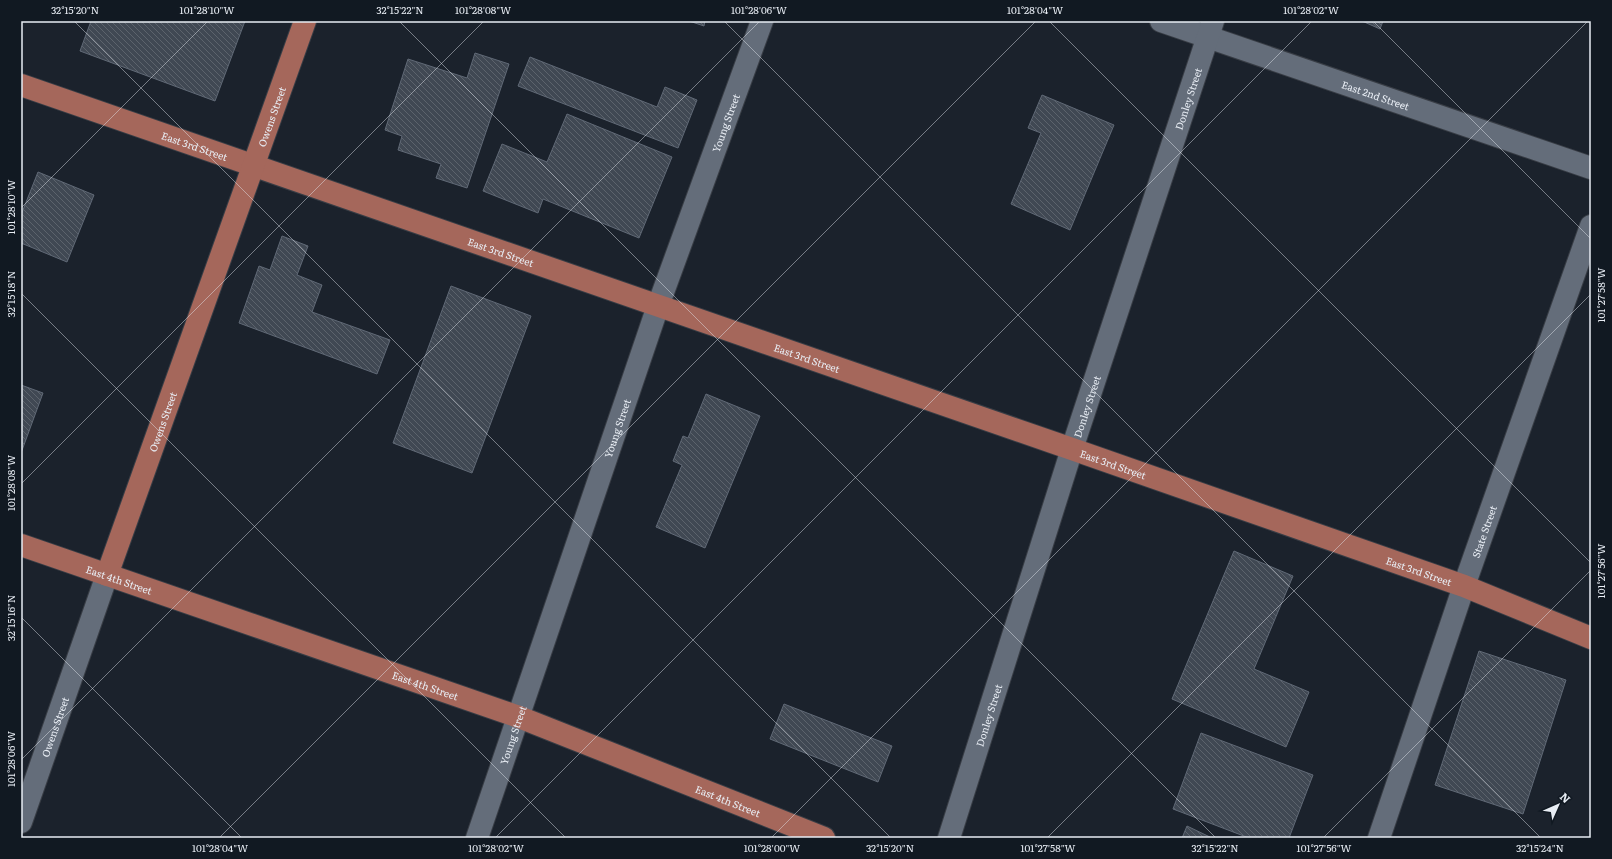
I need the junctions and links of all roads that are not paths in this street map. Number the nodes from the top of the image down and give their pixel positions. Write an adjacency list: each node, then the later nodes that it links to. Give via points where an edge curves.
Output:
1 (305, 21): 6 (main road, Owens Street)
2 (762, 21): 9 (street, Young Street)
3 (1161, 21): 4 (street, East 2nd Street)
4 (1210, 29): 7 (street, East 2nd Street); 10 (street, Donley Street)
5 (21, 85): 6 (main road, East 3rd Street)
6 (253, 165): 9 (main road, East 3rd Street); 12 (main road, Owens Street)
7 (1591, 168)
8 (1591, 226): 13 (street, State Street)
9 (658, 306): 10 (main road, East 3rd Street); 15 (street, Young Street)
10 (1072, 449): 13 (main road, East 3rd Street); 19 (street, Donley Street)
11 (21, 545): 12 (main road, East 4th Street)
12 (106, 575): 15 (main road, East 4th Street); 16 (street, Owens Street)
13 (1464, 586): 14 (main road, East 3rd Street); 20 (street, State Street)
14 (1591, 638)
15 (519, 717): 17 (street, Young Street); 18 (main road, East 4th Street)
16 (21, 822)
17 (477, 838)
18 (824, 838)
19 (949, 838)
20 (1379, 838)

